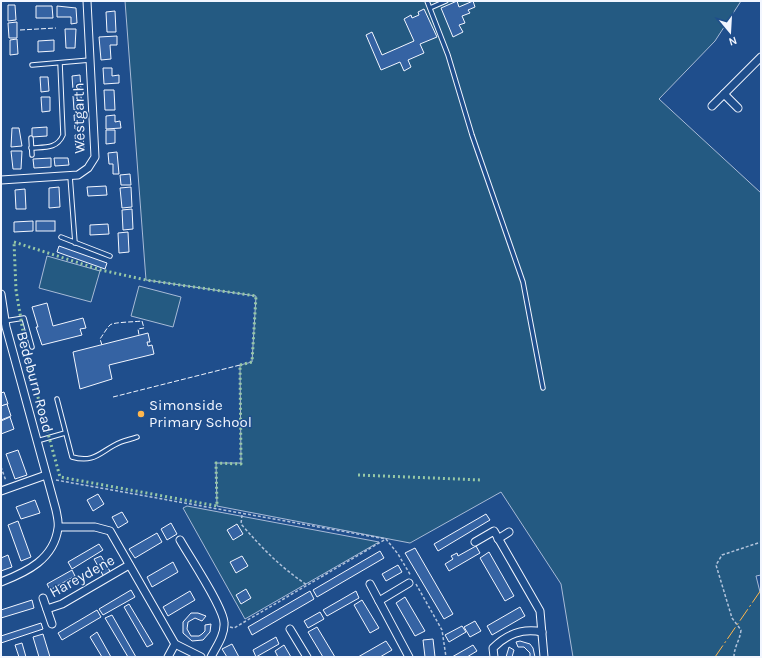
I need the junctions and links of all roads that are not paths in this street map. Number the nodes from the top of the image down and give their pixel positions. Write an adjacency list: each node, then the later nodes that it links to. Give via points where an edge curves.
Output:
1 (88, 1): 6 (street, Westgarth)
2 (427, 1): 4 (lane)
3 (446, 1): 4 (lane)
4 (430, 8): 23 (lane, via 523,282)
5 (761, 57): 9 (street)
6 (90, 60): 7 (lane); 15 (street, Westgarth, via 95,157 88,168 78,175)
7 (60, 63): 8 (lane); 13 (lane, via 63,135 60,142 54,146)
8 (32, 64)
9 (724, 94): 10 (street); 11 (street)
10 (712, 106)
11 (738, 108)
12 (31, 138): 13 (lane)
13 (31, 148): 14 (lane)
14 (32, 155)
15 (70, 175): 16 (street, Westgarth); 18 (lane)
16 (1, 180)
17 (61, 237): 18 (lane)
18 (75, 242): 19 (lane)
19 (110, 256)
20 (1, 294): 21 (street, Bedeburn Road)
21 (4, 325): 22 (lane, via 24,318); 27 (street, Bedeburn Road)
22 (32, 347)
23 (543, 388)
24 (57, 399): 25 (lane)
25 (66, 433): 26 (lane, via 72,457 86,460 120,442); 27 (lane)
26 (137, 438)
27 (37, 441): 28 (street, Bedeburn Road)
28 (46, 475): 29 (street); 30 (street, Bedeburn Road)
29 (5, 490)
30 (59, 527): 35 (street, Hareydene, via 110,531); 36 (street, via 42,562)
31 (509, 532): 32 (street)
32 (498, 539): 34 (street, via 494,531); 44 (street, via 540,611)
33 (180, 540): 48 (street, via 221,610 224,627)
34 (475, 542)
35 (129, 565): 41 (street, Hareydene, via 62,604); 45 (street, Hareydene)
36 (1, 582)
37 (409, 583): 40 (street)
38 (370, 584): 40 (street)
39 (43, 598): 41 (street, Hareydene)
40 (379, 601): 50 (street)
41 (47, 609): 42 (street, Hareydene)
42 (52, 624)
43 (290, 629): 49 (street)
44 (542, 632): 51 (street, via 524,630 515,634 493,648); 52 (street)
45 (175, 644): 46 (street); 47 (street)
46 (168, 657)
47 (201, 657)
48 (210, 657)
49 (307, 657)
50 (409, 657)
51 (494, 657)
52 (544, 657)

